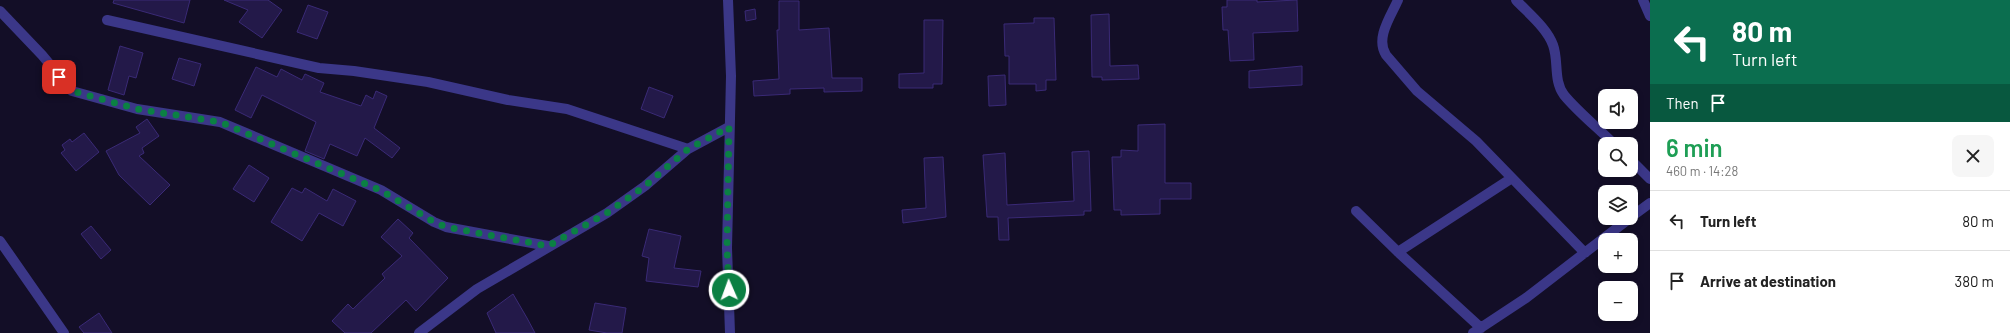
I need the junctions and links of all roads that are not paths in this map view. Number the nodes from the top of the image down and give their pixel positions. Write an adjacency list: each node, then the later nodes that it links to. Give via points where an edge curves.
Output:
1 (728, 0): 8 (street, via 731,76)
2 (1398, 0): 12 (street, via 1382,36 1382,50 1417,91 1476,141)
3 (1516, 0): 9 (street, via 1553,43 1558,84 1564,95)
4 (1643, 0): 6 (street)
5 (0, 11): 19 (street, via 72,91 137,109 220,122 380,190 446,227)
6 (1650, 16)
7 (108, 20): 10 (street, via 319,68 428,82 508,100 567,109)
8 (729, 127): 10 (street); 25 (street, via 727,248)
9 (1607, 137)
10 (688, 149): 19 (street, via 645,186)
11 (1638, 167): 13 (street)
12 (1512, 178): 20 (street); 21 (street)
13 (1650, 179)
14 (1650, 203): 16 (street)
15 (1356, 211): 20 (street)
16 (1638, 211)
17 (1620, 225): 21 (street)
18 (0, 241): 23 (street)
19 (548, 246): 24 (street, via 477,289)
20 (1398, 252): 22 (street)
21 (1585, 253): 22 (street, via 1526,298)
22 (1477, 330)
23 (64, 333)
24 (419, 333)
25 (730, 333)

